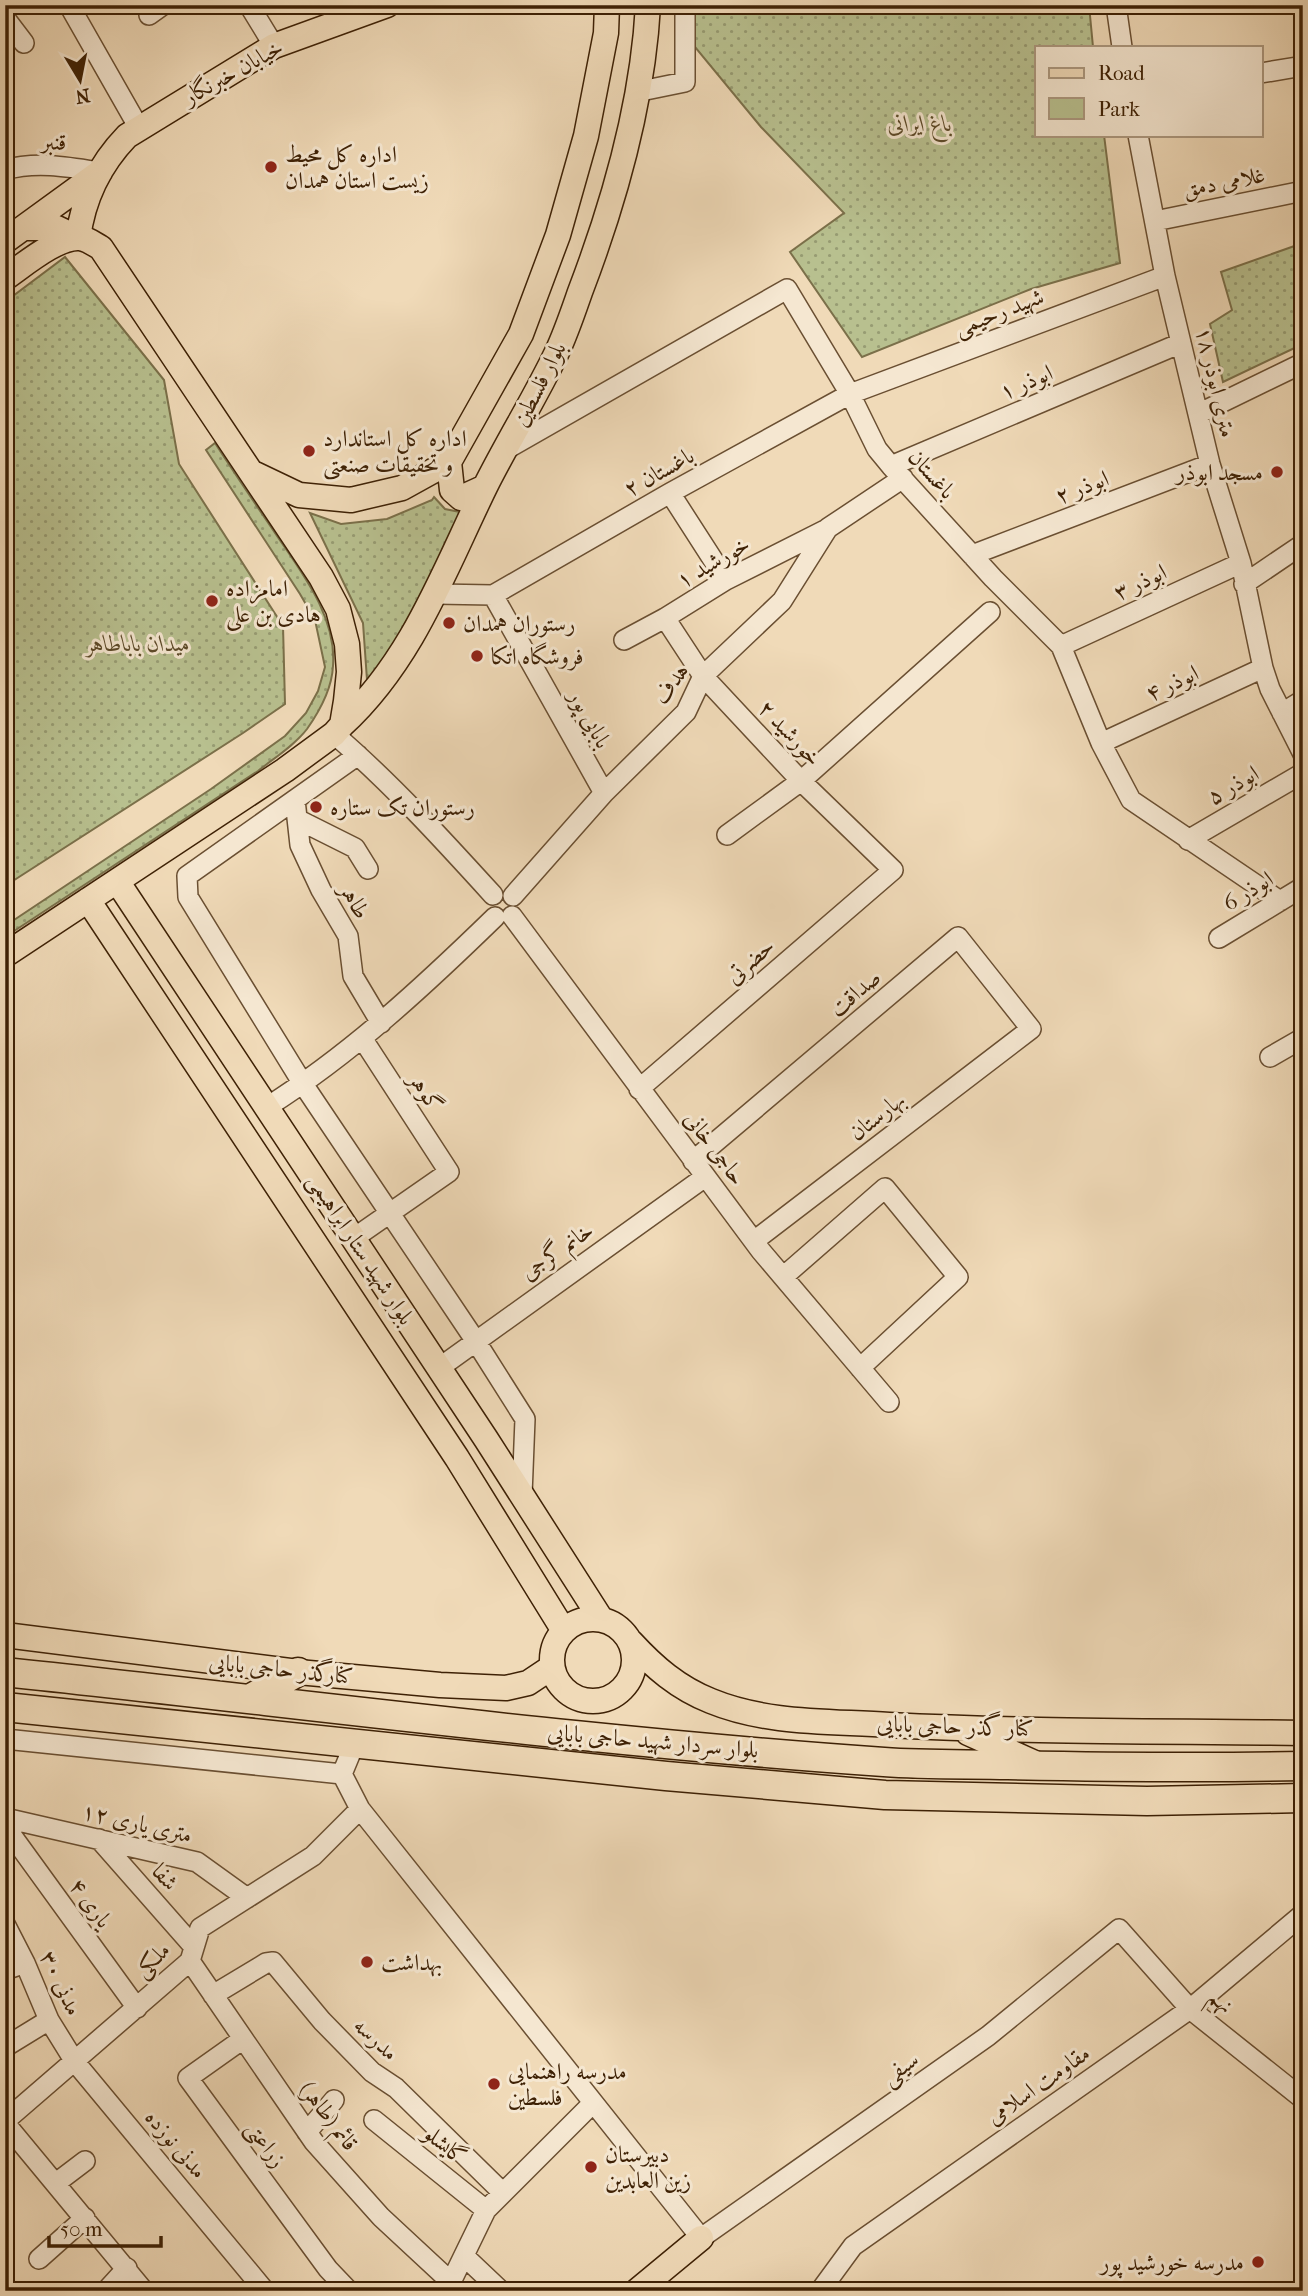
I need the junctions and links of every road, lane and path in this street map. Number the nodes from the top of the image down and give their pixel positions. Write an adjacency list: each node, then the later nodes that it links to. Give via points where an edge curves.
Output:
1 (69, 5): 15 (street)
2 (249, 5): 10 (street)
3 (387, 5): 10 (main road, خیابان خبرنگار)
4 (607, 5): 30 (main road, بلوار فلسطین, via 586,136 558,235 521,334)
5 (648, 5): 14 (main road, بلوار فلسطین)
6 (685, 5): 14 (street, via 685,82)
7 (1116, 5): 11 (street)
8 (5, 18): 9 (street)
9 (24, 43)
10 (274, 46): 15 (main road, خیابان خبرنگار)
11 (1122, 46)
12 (1303, 66): 13 (street)
13 (1262, 73)
14 (636, 92): 29 (main road, بلوار فلسطین, via 597,248 558,350)
15 (139, 128): 18 (main road, خیابان خبرنگار, via 110,155)
16 (1138, 136): 20 (street, ۱۸ متری ابوذر)
17 (5, 170): 18 (street, قنبر, via 52,165)
18 (100, 172): 21 (main road, خیابان خبرنگار); 22 (main road, خیابان خبرنگار, via 81,215)
19 (1303, 191): 20 (street, غلامی دمق)
20 (1155, 221): 23 (street, ۱۸ متری ابوذر)
21 (15, 234): 22 (main road, via 57,228)
22 (78, 238): 24 (main road, via 53,246); 32 (main road, via 101,248)
23 (1165, 276): 25 (street, ۱۸ متری ابوذر); 27 (street, شهید رحیمی)
24 (5, 278)
25 (1181, 343): 28 (street, ۱۸ متری ابوذر); 33 (street, ابوذر ۱)
26 (1303, 363): 28 (street)
27 (850, 394): 29 (street, باغستان, via 787,289); 33 (street, باغستان, via 877,449); 35 (street, باغستان ۲)
28 (1198, 414): 31 (street, ۱۸ متری ابوذر)
29 (505, 450): 34 (main road, بلوار فلسطین)
30 (449, 462): 32 (main road, via 402,488 351,500 299,495); 34 (main road, via 452,490 461,498)
31 (1210, 464): 38 (street, ابوذر ۲); 39 (street, ۱۸ متری ابوذر)
32 (253, 472): 52 (main road, via 338,609 349,672)
33 (897, 472): 36 (street, هدف); 38 (street, باغستان)
34 (485, 487): 42 (main road, بلوار فلسطین)
35 (670, 493): 40 (street); 43 (street, باغستان ۲)
36 (828, 528): 40 (street, خورشید ۱); 49 (street, هدف, via 782,601)
37 (1303, 544): 41 (street)
38 (972, 555): 47 (street, باغستان)
39 (1241, 563): 41 (street, ۱۸ متری ابوذر); 47 (street, ابوذر ۳)
40 (726, 580): 45 (street, خورشید ۱)
41 (1244, 584): 48 (street, ۱۸ متری ابوذر)
42 (436, 594): 43 (street); 52 (main road, بلوار فلسطین, via 387,676)
43 (493, 595): 58 (street, بابایی پور)
44 (990, 612): 57 (street)
45 (666, 618): 46 (street, خورشید ۱); 49 (street, خورشید ۲)
46 (624, 640)
47 (1061, 646): 53 (street, باغستان)
48 (1264, 668): 51 (street, ۱۸ متری ابوذر); 53 (street, ابوذر ۴)
49 (704, 676): 57 (street, خورشید ۲); 58 (street, هدف, via 686,712)
50 (1303, 699): 51 (street)
51 (1282, 713): 54 (street, ۱۸ متری ابوذر)
52 (338, 730): 55 (street, حاجی خانی); 65 (main road)
53 (1101, 743): 62 (street, باغستان, via 1131,800)
54 (1303, 754)
55 (358, 755): 59 (street); 69 (street, حاجی خانی)
56 (1303, 773): 62 (street, ابوذر ۵)
57 (801, 781): 61 (street); 64 (street, خورشید ۲)
58 (604, 793): 69 (street, هدف)
59 (295, 800): 60 (street, طاهر); 79 (street, via 187,876 188,897)
60 (299, 820): 63 (street, via 355,848); 74 (street, طاهر, via 300,845 348,936 353,976)
61 (727, 835)
62 (1188, 840): 68 (street, باغستان)
63 (368, 869)
64 (893, 870): 80 (street, حضرتی)
65 (117, 881): 67 (main road); 70 (main road, بلوار شهید ستار ابراهیمی)
66 (1303, 887): 68 (street, ابوذر 6)
67 (88, 900): 72 (main road, بلوار شهید ستار ابراهیمی); 73 (main road)
68 (1280, 901): 71 (street, ابوذر 6)
69 (503, 906): 74 (street, هدف); 80 (street, حاجی خانی)
70 (149, 928): 72 (main road, via 140,923 126,926); 81 (main road, بلوار شهید ستار ابراهیمی)
71 (1219, 938)
72 (117, 944): 94 (main road, بلوار شهید ستار ابراهیمی, via 457,1458)
73 (5, 955)
74 (381, 1023): 76 (street, هدف)
75 (1031, 1029): 82 (street, صداقت, via 958,937); 86 (street, بهارستان)
76 (362, 1038): 79 (street, هدف); 84 (street, گوهر, via 449,1172)
77 (1303, 1038): 78 (street)
78 (1270, 1057)
79 (303, 1084): 81 (street, هدف); 84 (street)
80 (639, 1089): 82 (street, حاجی خانی)
81 (267, 1107): 85 (main road, بلوار شهید ستار ابراهیمی)
82 (693, 1161): 83 (street, حاجی خانی)
83 (705, 1177): 86 (street, حاجی خانی); 88 (street, خانم گرجی)
84 (389, 1212): 85 (street); 88 (street)
85 (354, 1238): 89 (main road, بلوار شهید ستار ابراهیمی)
86 (754, 1241): 87 (street, حاجی خانی)
87 (783, 1277): 90 (street, حاجی خانی); 90 (street, via 885,1188 958,1277)
88 (475, 1340): 89 (street, خانم گرجی); 92 (street, via 525,1419)
89 (439, 1368): 92 (main road, بلوار شهید ستار ابراهیمی)
90 (860, 1368): 91 (street, حاجی خانی)
91 (889, 1402)
92 (522, 1495): 93 (main road, بلوار شهید ستار ابراهیمی)
93 (601, 1619): 94 (main road, via 575,1623); 96 (main road, via 624,1632)
94 (564, 1631): 97 (main road, via 556,1642)
95 (5, 1635): 99 (main road, کنارگذر حاجی بابایی)
96 (631, 1642): 97 (main road, via 634,1662 628,1682 606,1699 578,1699 561,1686); 102 (main road, کنار گذر حاجی بابایی, via 679,1686 712,1702 765,1717)
97 (552, 1667): 99 (main road, کنارگذر حاجی بابایی, via 528,1683 506,1688)
98 (5, 1672): 100 (highway, بلوار سردار شهید حاجی بابایی)
99 (298, 1672): 100 (highway)
100 (251, 1698): 106 (highway, بلوار سردار شهید حاجی بابایی, via 357,1713 699,1746 887,1762)
101 (5, 1707): 105 (highway, بلوار سردار شهید حاجی بابایی)
102 (957, 1728): 103 (main road, کنار گذر حاجی بابایی); 106 (main road)
103 (1303, 1732)
104 (5, 1739): 108 (street)
105 (354, 1745): 108 (street); 109 (highway, بلوار سردار شهید حاجی بابایی, via 885,1795 1147,1801)
106 (1041, 1766): 107 (highway, بلوار سردار شهید حاجی بابایی)
107 (1303, 1766)
108 (342, 1773): 110 (street)
109 (1303, 1798)
110 (360, 1809): 114 (street, ملکی, via 313,1856); 130 (street)
111 (5, 1818): 113 (street, ۱۲ متری یاری)
112 (5, 1826): 122 (street, یاری ۴)
113 (99, 1839): 114 (street, ۱۲ متری یاری, via 197,1863); 118 (street, شفا)
114 (247, 1898): 118 (street, ملکی, via 200,1928)
115 (1299, 1915): 123 (street, مقاومت اسلامی)
116 (1119, 1929): 123 (street, نهم); 139 (street, سیفی, via 988,2036)
117 (7, 1930): 119 (street, مدنی ۳۰)
118 (192, 1954): 121 (street, قائم (طاهر)); 122 (street, ملکی)
119 (25, 1962): 120 (street); 124 (street, مدنی ۳۰)
120 (5, 1970)
121 (213, 1995): 125 (street, قائم (طاهر)); 136 (street, مدرسه, via 273,1962 372,2072 396,2088)
122 (137, 2008): 127 (street, ملکی)
123 (1190, 2008): 128 (street, نهم); 149 (street, مقاومت اسلامی, via 853,2246)
124 (49, 2020): 126 (street); 127 (street, مدنی ۳۰)
125 (243, 2039): 133 (street, قائم (طاهر)); 147 (street, زراعتی, via 188,2078)
126 (5, 2047)
127 (75, 2062): 132 (street, ملکی); 146 (street, مدنی نوزده)
128 (1303, 2099)
129 (334, 2100): 133 (street)
130 (593, 2103): 136 (street); 139 (street)
131 (373, 2120): 137 (street, گایشلو)
132 (5, 2122): 135 (street)
133 (307, 2132): 140 (street, قائم (طاهر), via 381,2217 451,2283)
134 (85, 2161): 135 (street)
135 (55, 2183): 138 (street)
136 (503, 2193): 137 (street)
137 (486, 2210): 140 (street)
138 (85, 2218): 141 (street); 142 (street)
139 (701, 2238): 143 (main road)
140 (464, 2256): 148 (street)
141 (39, 2259)
142 (127, 2268): 144 (street); 145 (street)
143 (639, 2290)
144 (106, 2291)
145 (144, 2291)
146 (265, 2291)
147 (349, 2291)
148 (502, 2291)
149 (820, 2291)

